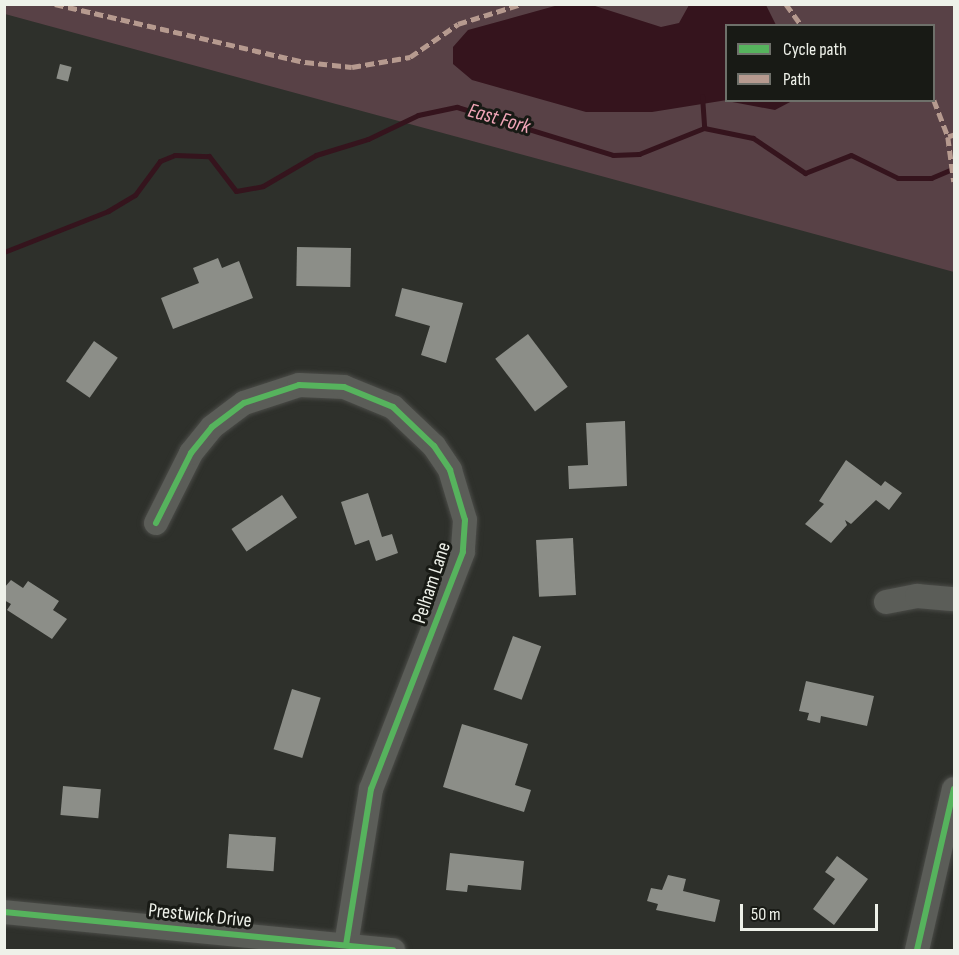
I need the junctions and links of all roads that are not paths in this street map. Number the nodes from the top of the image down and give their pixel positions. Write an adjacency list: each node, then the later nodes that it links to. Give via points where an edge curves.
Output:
1 (156, 523): 7 (street, Pelham Lane, via 191,453 212,427 244,403 299,385 344,387 393,407 434,446 450,470 461,498 463,552 371,789)
2 (954, 599): 3 (street, via 924,596)
3 (886, 602)
4 (954, 789): 9 (street)
5 (4, 912): 6 (street, Prestwick Drive)
6 (230, 944): 7 (street, Prestwick Drive)
7 (346, 945): 8 (street, Prestwick Drive)
8 (393, 951)
9 (917, 951)

